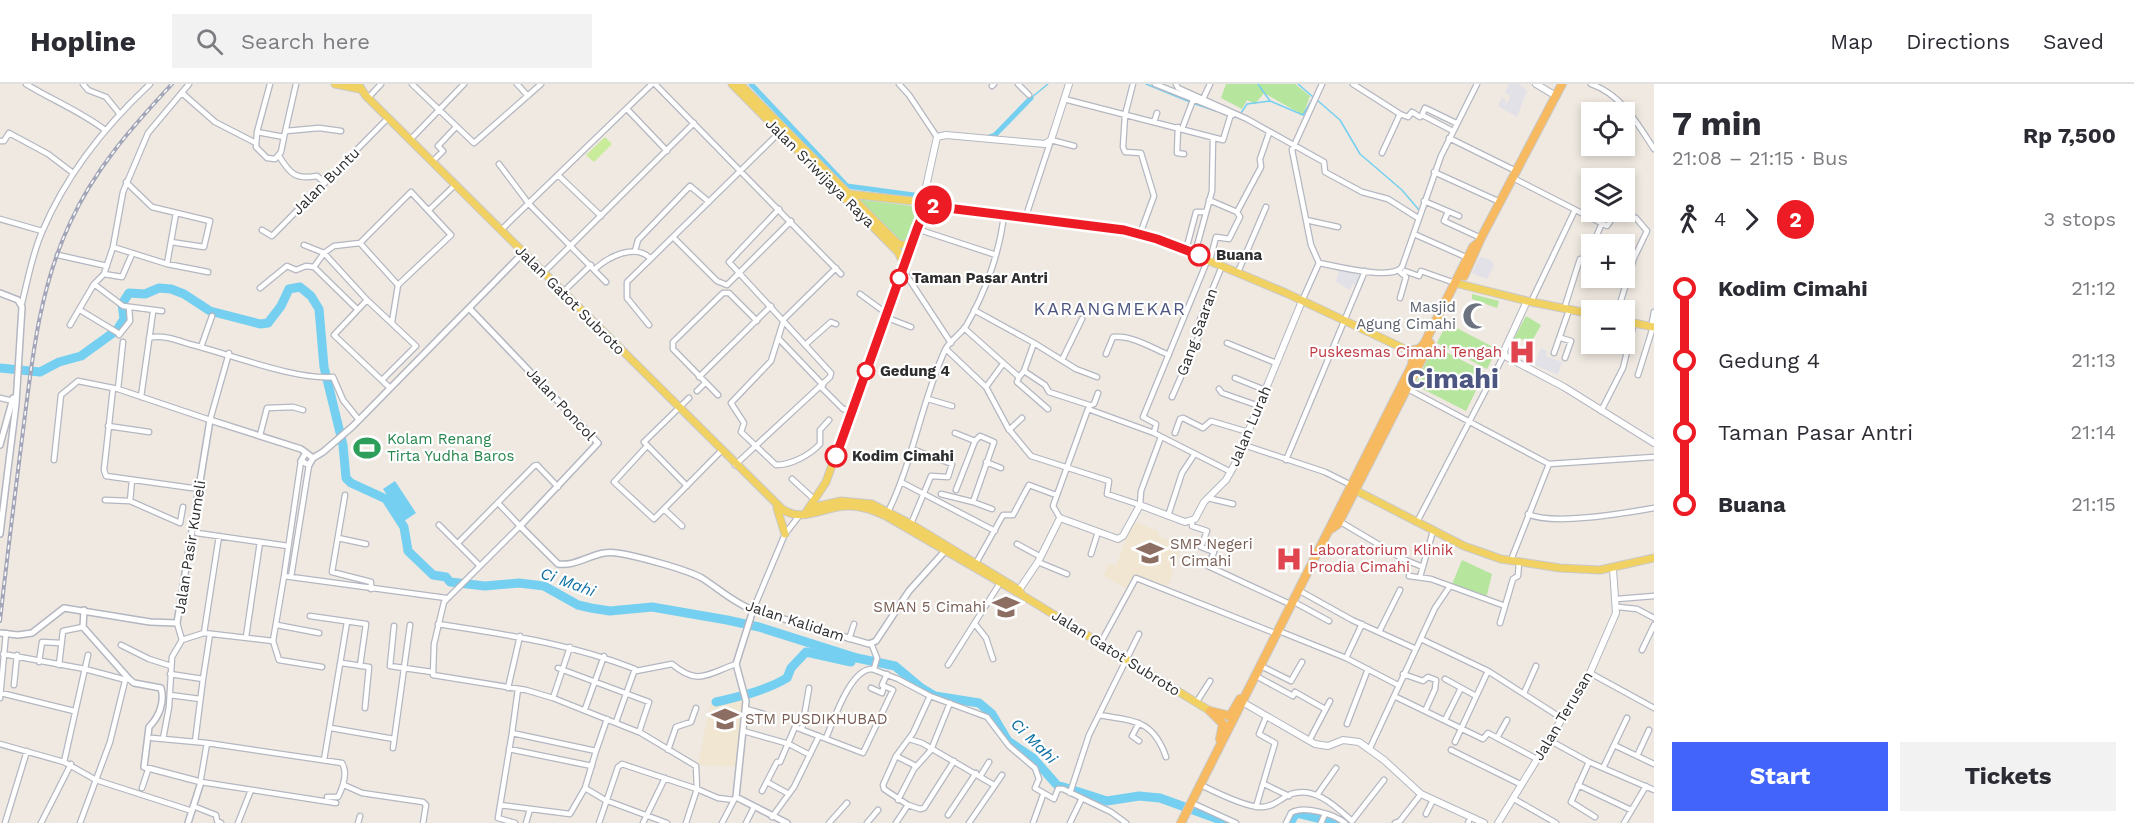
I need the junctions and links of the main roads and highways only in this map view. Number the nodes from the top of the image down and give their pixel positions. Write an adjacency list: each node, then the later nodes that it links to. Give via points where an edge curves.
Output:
1 (335, 84): 6 (main road, Jalan Gatot Subroto)
2 (732, 84): 8 (main road, Jalan Sriwijaya Raya)
3 (1068, 84): 11 (main road, via 1051,140 1038,144 946,135 937,138)
4 (1536, 84): 9 (main road)
5 (1562, 84): 9 (highway)
6 (348, 85): 7 (main road, Jalan Gatot Subroto)
7 (359, 86): 25 (main road, Jalan Gatot Subroto)
8 (742, 86): 10 (main road, Jalan Sriwijaya Raya); 14 (main road, Jalan Sriwijaya Raya, via 780,132 898,252)
9 (1556, 96): 15 (highway)
10 (849, 194): 11 (main road); 13 (main road, Jalan Sriwijaya Raya, via 897,243)
11 (922, 202): 12 (main road)
12 (917, 229): 13 (main road); 16 (main road, via 926,210 936,204 1140,234)
13 (912, 242): 14 (main road)
14 (903, 267): 23 (main road)
15 (1457, 284): 17 (main road); 21 (highway, via 1424,344); 24 (highway)
16 (1302, 301): 21 (main road); 33 (main road, Jalan Lurah, via 1231,472 1192,521 1185,522 1140,505 1118,541 1060,518)
17 (1529, 302): 18 (main road); 22 (main road, via 1504,355)
18 (1581, 311)
19 (1635, 323): 20 (main road)
20 (1652, 326)
21 (1409, 351): 24 (highway, via 1412,365)
22 (1654, 443)
23 (826, 482): 26 (main road, via 826,493); 27 (main road)
24 (1353, 488): 28 (highway); 28 (highway, via 1339,521); 32 (main road, via 1477,552 1581,570)
25 (774, 504): 27 (main road, Jalan Gatot Subroto, via 788,513); 29 (main road)
26 (834, 504): 27 (main road, Jalan Gatot Subroto); 31 (main road, Jalan Gatot Subroto, via 887,514)
27 (805, 512)
28 (1331, 529): 34 (highway)
29 (785, 534)
30 (1654, 558): 32 (main road)
31 (975, 565): 33 (main road, Jalan Gatot Subroto); 33 (main road, Jalan Gatot Subroto)
32 (1613, 569): 42 (main road, Jalan Terusan, via 1618,603 1590,673)
33 (1021, 592): 36 (main road, Jalan Gatot Subroto)
34 (1254, 679): 35 (highway); 36 (highway, via 1230,716)
35 (1244, 703): 37 (highway); 38 (main road, via 1309,741 1328,746 1347,740 1370,748 1421,794)
36 (1210, 711): 37 (highway, via 1222,722 1224,730)
37 (1188, 807): 39 (highway); 40 (highway)
38 (1470, 821): 41 (main road)
39 (1176, 823)
40 (1181, 823)
41 (1484, 823)
42 (1498, 823)

